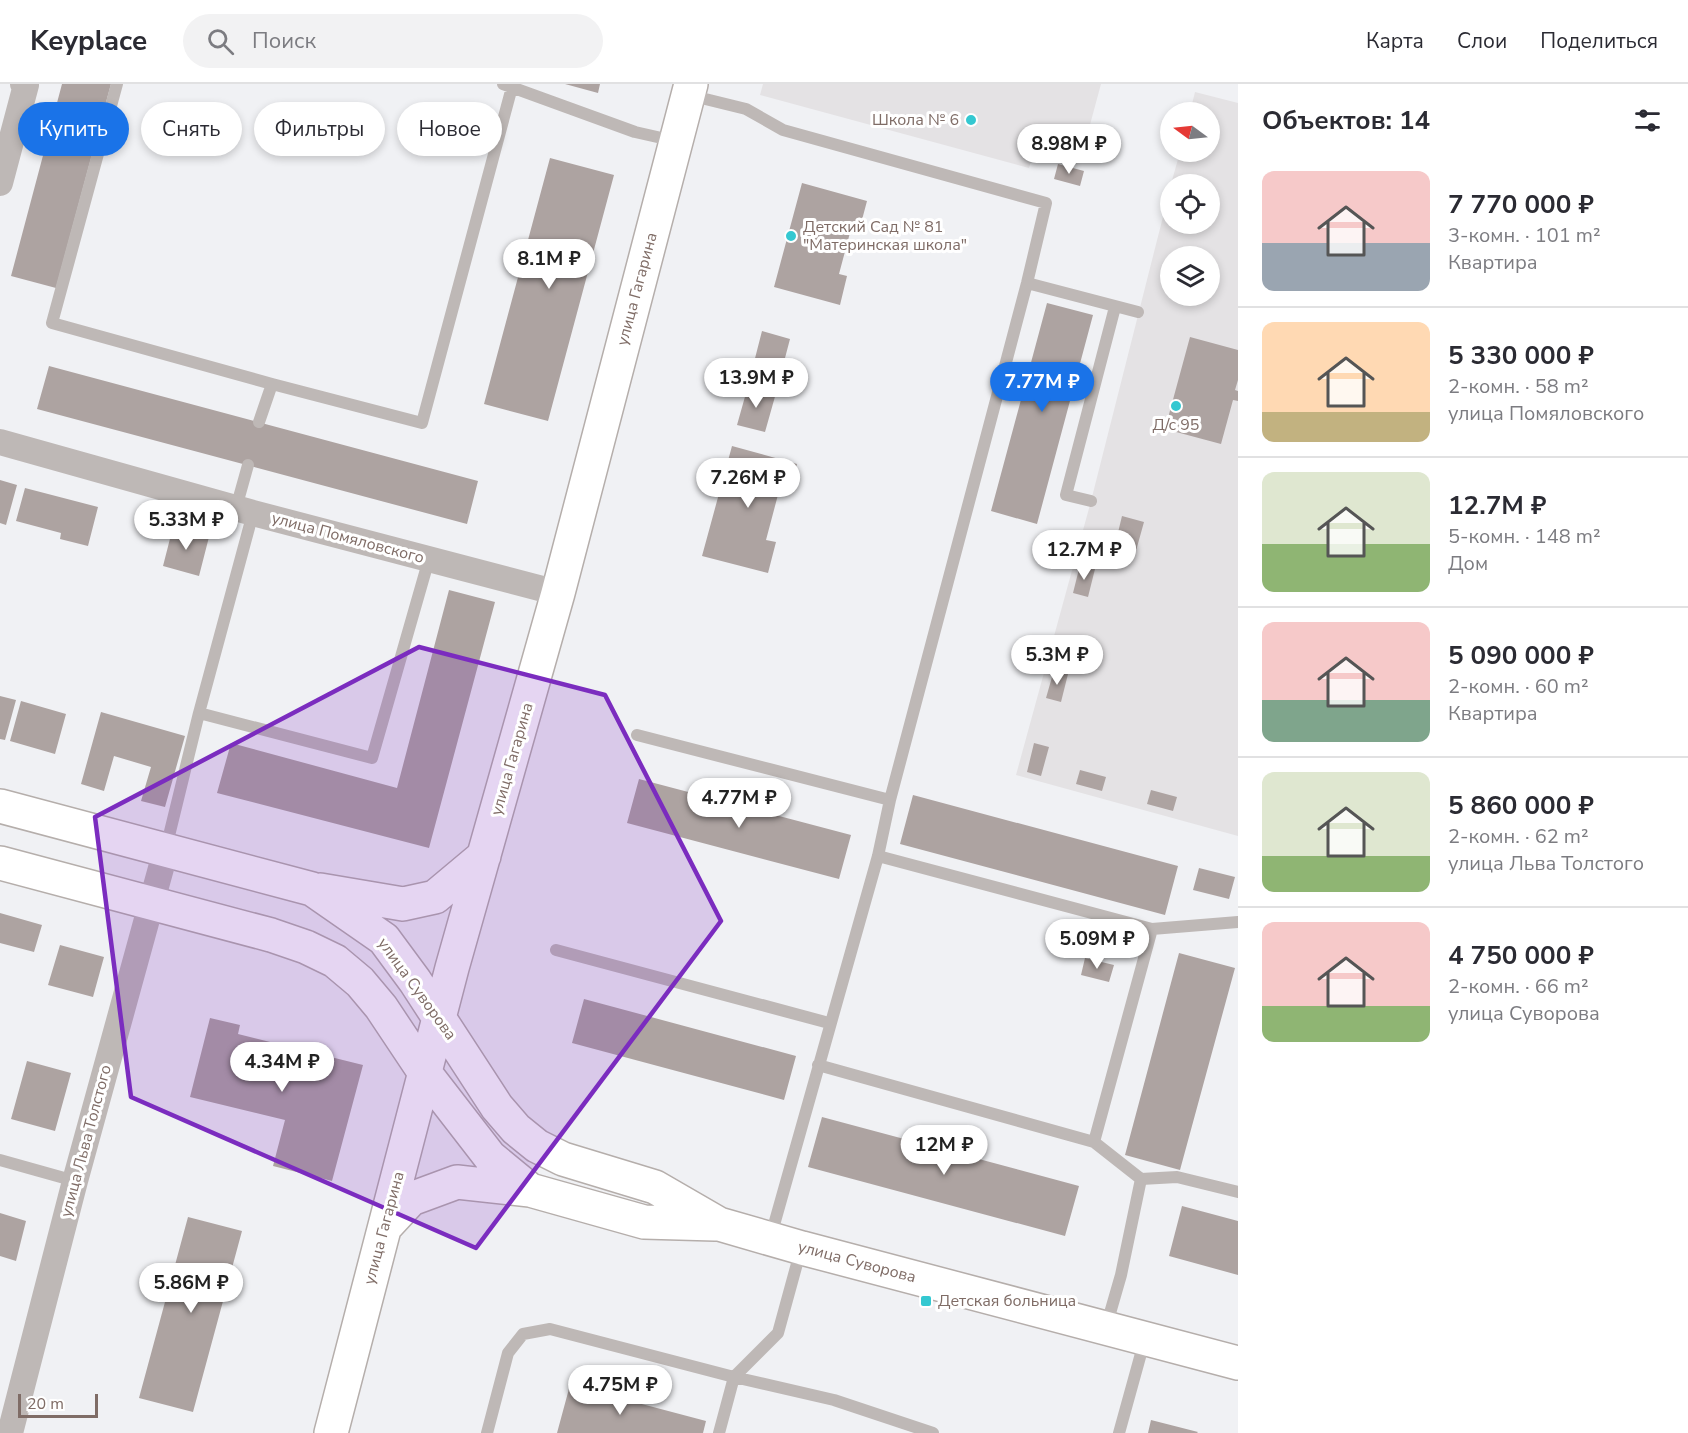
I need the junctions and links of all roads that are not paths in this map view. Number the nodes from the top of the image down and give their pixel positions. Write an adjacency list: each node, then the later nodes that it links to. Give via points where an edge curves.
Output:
1 (25, 84): 6 (street)
2 (117, 84): 10 (lane, via 52,323)
3 (508, 85): 5 (lane, via 635,132); 10 (lane, via 422,423)
4 (690, 89): 5 (main road, улица Гагарина); 7 (lane, via 746,109 783,130 1046,203)
5 (676, 141): 17 (main road, улица Гагарина)
6 (0, 183)
7 (1028, 283): 8 (lane); 20 (lane)
8 (1115, 307): 9 (lane); 14 (lane, via 1066,495)
9 (1138, 312)
10 (272, 384): 11 (lane)
11 (259, 422)
12 (0, 442): 15 (street, улица Помяловского)
13 (248, 465): 15 (lane)
14 (1091, 501)
15 (244, 510): 16 (street, улица Помяловского); 18 (lane)
16 (429, 559): 17 (street, улица Помяловского); 18 (lane, via 372,758)
17 (558, 593): 23 (main road, улица Гагарина)
18 (199, 713): 22 (lane)
19 (637, 735): 20 (lane)
20 (890, 800): 24 (lane)
21 (0, 806): 22 (main road, улица Суворова)
22 (166, 850): 26 (main road, улица Суворова); 27 (street, улица Льва Толстого)
23 (484, 856): 26 (main road, via 435,897 403,904); 31 (main road, улица Гагарина)
24 (878, 856): 29 (lane); 32 (lane)
25 (0, 863): 27 (main road, улица Суворова)
26 (312, 889): 31 (main road, улица Суворова, via 384,939)
27 (152, 904): 34 (main road, улица Суворова, via 271,935 335,961 381,1007); 38 (street, улица Льва Толстого)
28 (1238, 922): 29 (lane)
29 (1152, 929): 35 (lane)
30 (556, 950): 32 (lane)
31 (439, 1018): 34 (main road, улица Гагарина); 41 (main road, улица Суворова, via 497,1107 537,1146 563,1160 655,1187)
32 (829, 1023): 33 (lane)
33 (818, 1065): 35 (lane); 43 (lane)
34 (425, 1073): 39 (main road, улица Суворова, via 490,1157); 42 (main road, улица Гагарина)
35 (1094, 1142): 37 (lane)
36 (0, 1160): 38 (lane)
37 (1141, 1179): 40 (lane, via 1177,1177); 45 (lane)
38 (75, 1180): 49 (street, улица Льва Толстого)
39 (530, 1190): 41 (main road, улица Суворова, via 644,1222); 42 (main road, улица Суворова, via 457,1182 411,1199)
40 (1238, 1192)
41 (719, 1224): 43 (main road, улица Суворова)
42 (383, 1229): 50 (main road, улица Гагарина)
43 (770, 1239): 44 (main road, улица Суворова)
44 (802, 1248): 45 (main road, улица Суворова); 48 (lane, via 778,1334)
45 (1106, 1328): 46 (main road, улица Суворова)
46 (1145, 1339): 47 (main road, улица Суворова); 54 (lane)
47 (1238, 1363)
48 (734, 1377): 51 (lane, via 550,1329 523,1334 508,1353); 52 (lane); 53 (lane, via 834,1400)
49 (10, 1433)
50 (331, 1433)
51 (487, 1433)
52 (719, 1433)
53 (933, 1433)
54 (1119, 1433)

